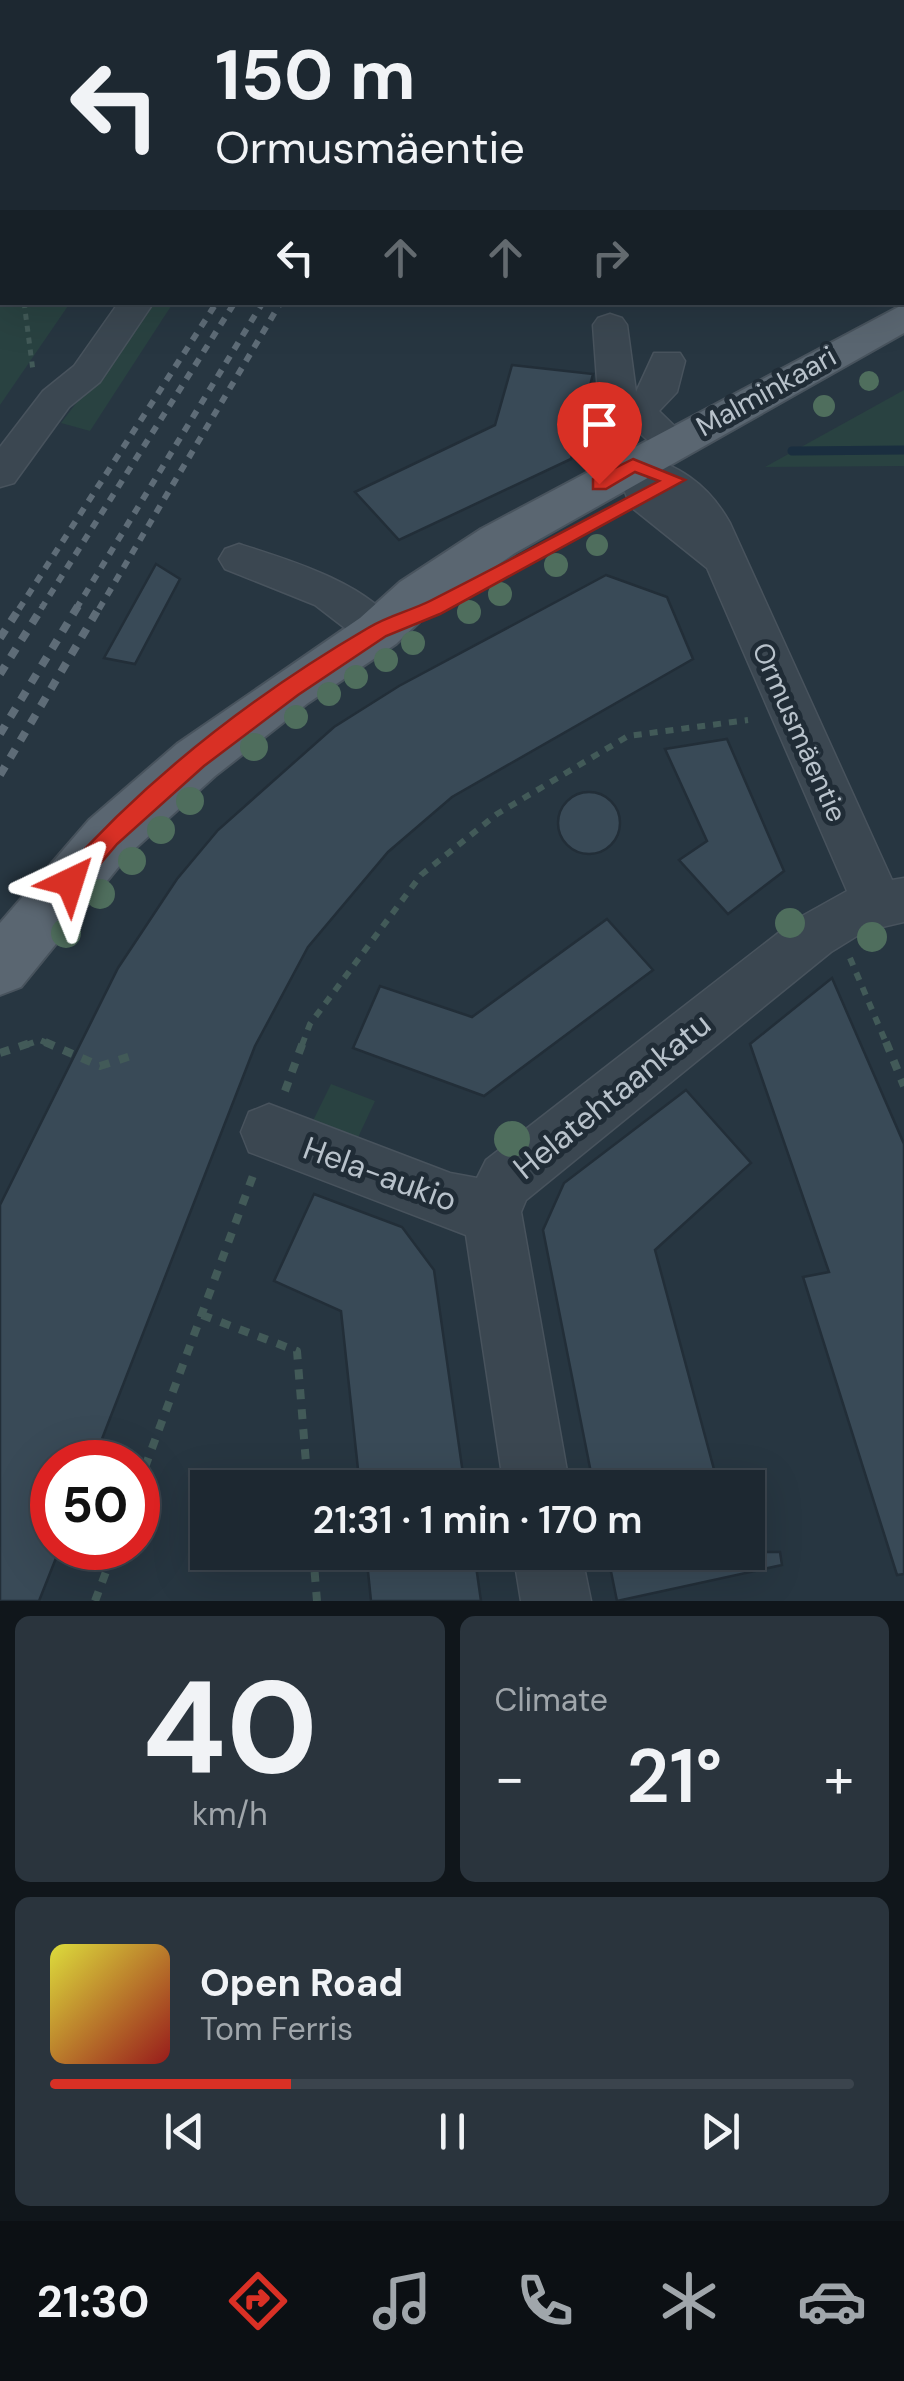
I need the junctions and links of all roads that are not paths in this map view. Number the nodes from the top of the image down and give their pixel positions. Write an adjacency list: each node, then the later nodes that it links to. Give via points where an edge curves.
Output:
1 (102, 305): 7 (street)
2 (135, 305): 7 (street, via 86,374)
3 (904, 316): 9 (main road, Malminkaari)
4 (610, 326): 8 (street, via 616,394)
5 (904, 348): 9 (main road, Malminkaari)
6 (667, 361): 8 (street, via 658,392)
7 (44, 385): 10 (street)
8 (636, 412): 9 (street, Ormusmäentie)
9 (657, 471): 12 (main road, Malminkaari, via 432,609); 13 (street, Ormusmäentie, via 723,559)
10 (0, 474)
11 (239, 560): 12 (street, via 330,594)
12 (378, 631): 14 (main road, Malminkaari, via 196,760 124,824)
13 (872, 908): 16 (street, Helatehtaankatu, via 506,1180)
14 (0, 967)
15 (269, 1132): 16 (street, Hela-aukio, via 450,1202)
16 (492, 1211): 17 (street)
17 (534, 1470)
18 (551, 1570): 19 (street)
19 (556, 1601)

